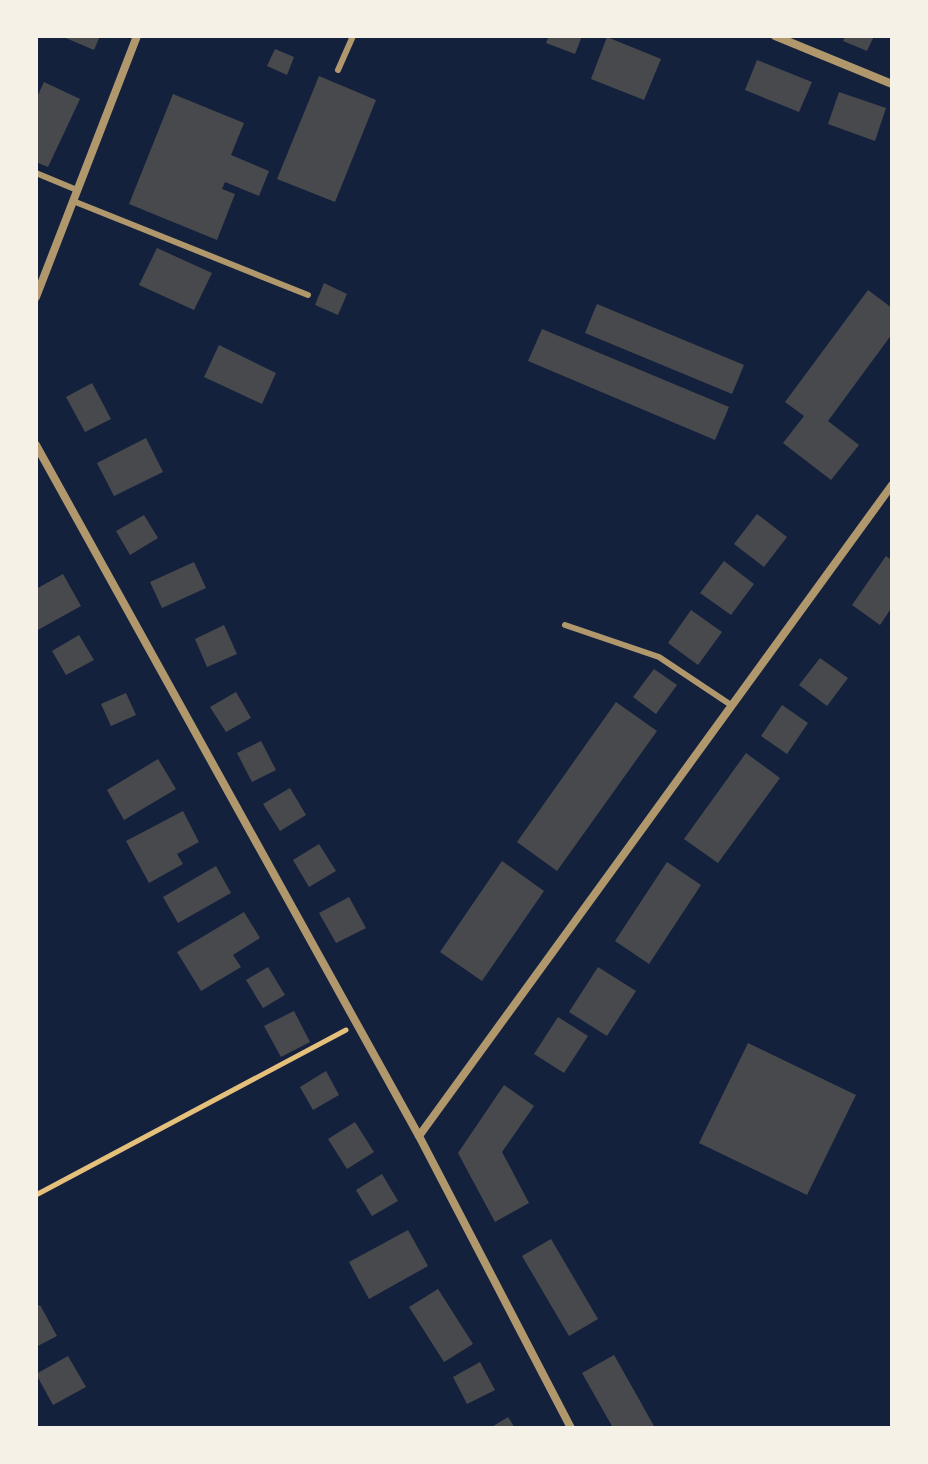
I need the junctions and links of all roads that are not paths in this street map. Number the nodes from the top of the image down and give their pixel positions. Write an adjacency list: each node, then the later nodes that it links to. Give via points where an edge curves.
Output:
1 (137, 36): 7 (street)
2 (353, 36): 4 (lane)
3 (775, 36): 5 (street)
4 (338, 70)
5 (892, 84)
6 (36, 173): 7 (lane)
7 (77, 190): 8 (street)
8 (73, 201): 9 (lane); 10 (street)
9 (308, 295)
10 (36, 297)
11 (36, 445): 15 (street)
12 (892, 485): 14 (street)
13 (565, 625): 14 (lane, via 659,657)
14 (731, 705): 15 (street)
15 (419, 1136): 16 (street)
16 (571, 1428)

